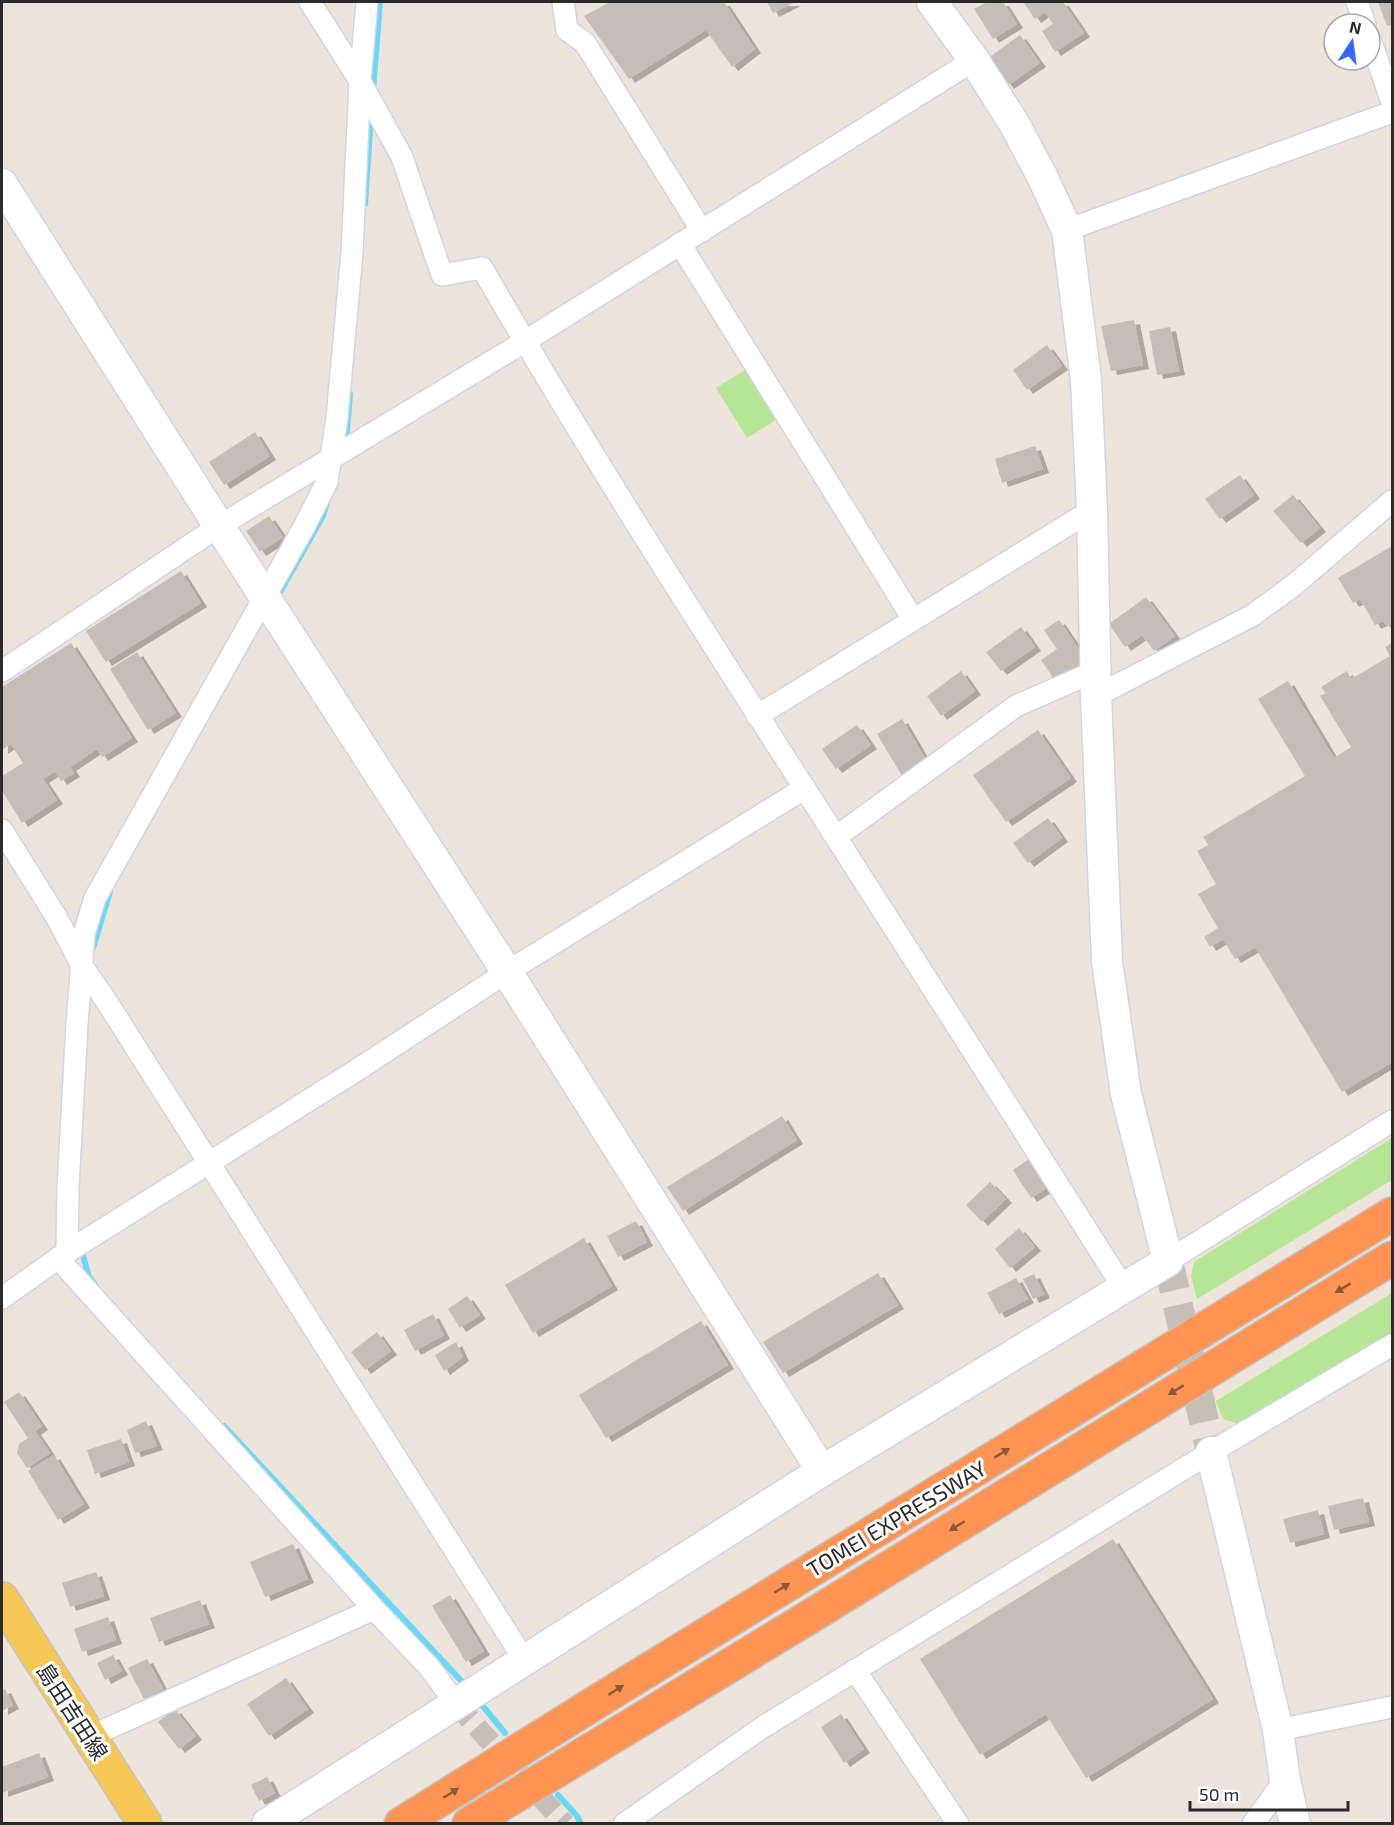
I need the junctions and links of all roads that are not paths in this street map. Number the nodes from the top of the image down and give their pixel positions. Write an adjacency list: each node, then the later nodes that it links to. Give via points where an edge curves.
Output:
1 (310, 2): 7 (street)
2 (367, 2): 7 (street)
3 (562, 2): 12 (street, via 567,30 585,43)
4 (932, 2): 5 (street)
5 (974, 60): 11 (street, via 1015,125); 12 (street)
6 (1382, 72): 8 (street)
7 (361, 83): 14 (street, via 402,157 442,275 482,268); 15 (street, via 352,253)
8 (1392, 102)
9 (1392, 112): 11 (street)
10 (2, 184): 18 (street)
11 (1067, 230): 17 (street, via 1086,380)
12 (702, 231): 13 (street)
13 (680, 244): 14 (street); 20 (street)
14 (524, 342): 15 (street); 23 (street)
15 (331, 458): 18 (street); 19 (street, via 327,482)
16 (1392, 501): 22 (street, via 1294,585 1252,615)
17 (1092, 510): 20 (street); 22 (street)
18 (219, 526): 19 (street); 21 (street)
19 (270, 605): 27 (street, via 95,898 84,934); 28 (street)
20 (913, 619): 23 (street)
21 (2, 671)
22 (1096, 684): 26 (street, via 1017,706); 34 (street, via 1107,961 1126,1094)
23 (757, 716): 24 (street)
24 (805, 788): 26 (street); 28 (street)
25 (2, 830): 27 (street, via 57,918)
26 (836, 837): 35 (street)
27 (82, 967): 30 (street); 32 (street)
28 (507, 972): 30 (street); 39 (street)
29 (1392, 1121): 34 (street)
30 (208, 1164): 32 (street); 43 (street)
31 (1392, 1214): 52 (highway, TOMEI EXPRESSWAY, one-way to 31)
32 (64, 1254): 36 (street); 41 (street)
33 (1392, 1258): 42 (highway, TOMEI EXPRESSWAY, one-way to 42)
34 (1168, 1261): 35 (street)
35 (1123, 1287): 39 (street)
36 (2, 1298)
37 (1392, 1346): 38 (street)
38 (1211, 1452): 44 (street); 47 (street)
39 (822, 1471): 43 (street)
40 (2, 1599): 48 (main road, 島田吉田線)
41 (374, 1610): 45 (street, via 430,1668); 48 (street)
42 (811, 1616): 53 (highway, TOMEI EXPRESSWAY); 54 (highway)
43 (525, 1661): 45 (street)
44 (855, 1670): 55 (street, via 763,1727); 56 (street)
45 (467, 1697): 51 (street)
46 (1392, 1707): 47 (street)
47 (1278, 1730): 49 (street)
48 (89, 1737): 50 (main road, 島田吉田線)
49 (1285, 1780): 57 (street); 58 (street)
50 (145, 1824)
51 (267, 1824)
52 (401, 1824)
53 (469, 1824)
54 (510, 1824)
55 (624, 1824)
56 (958, 1824)
57 (1252, 1824)
58 (1294, 1824)

